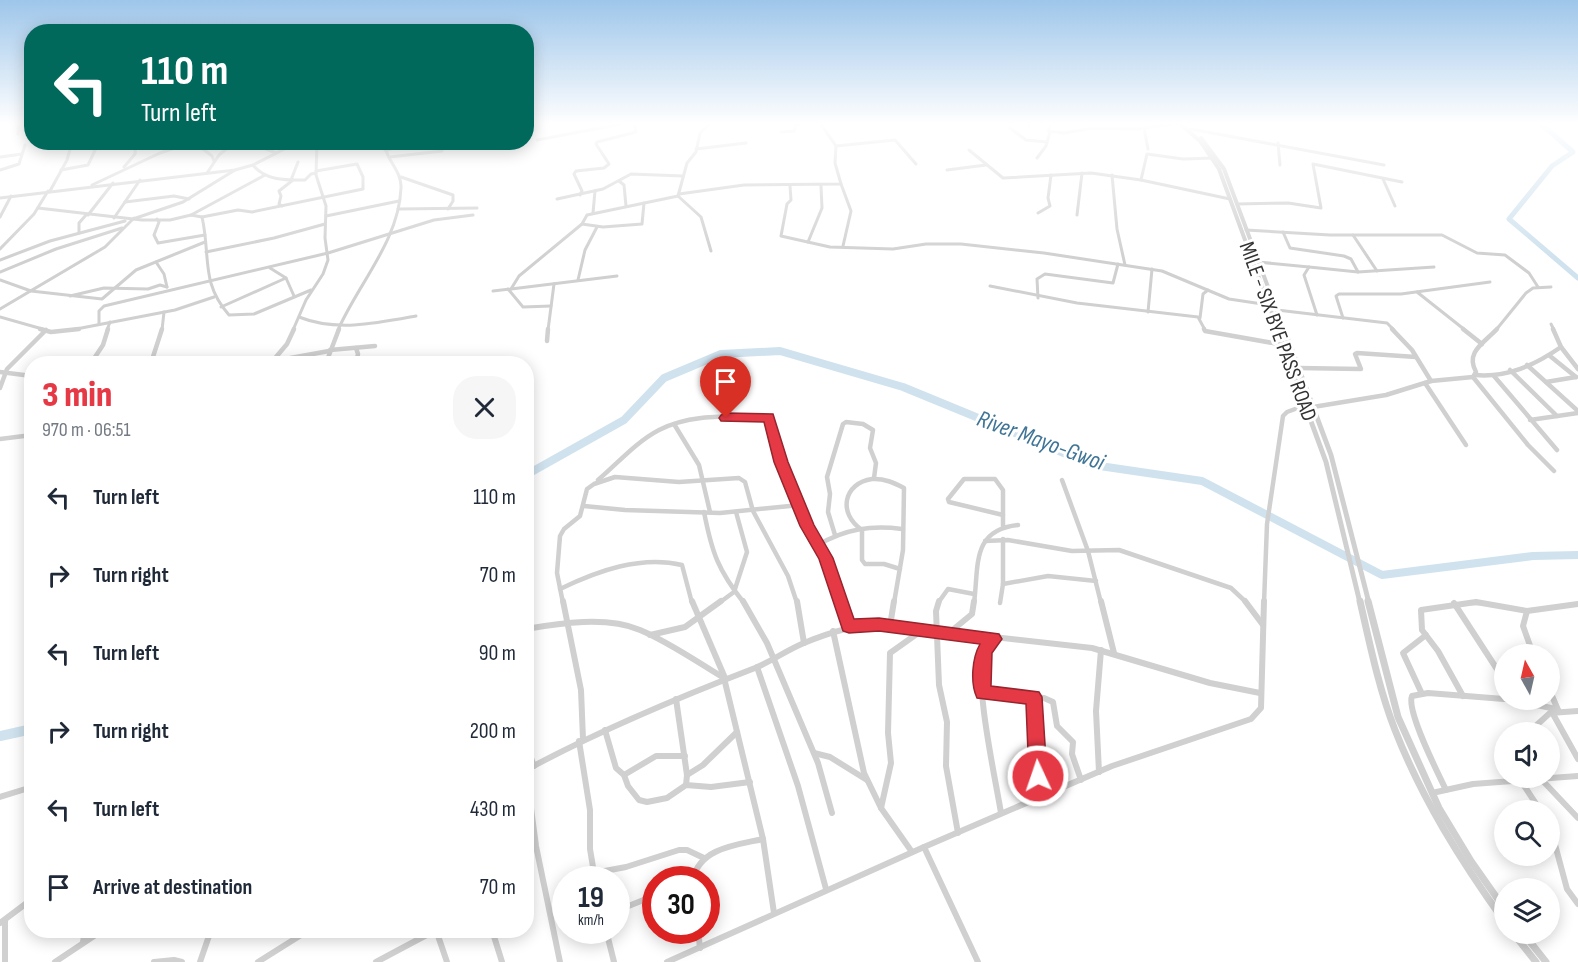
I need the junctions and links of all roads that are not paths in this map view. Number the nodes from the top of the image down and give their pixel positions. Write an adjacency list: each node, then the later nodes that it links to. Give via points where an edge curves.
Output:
1 (72, 168): 22 (street)
2 (122, 168): 25 (street)
3 (127, 168): 25 (street)
4 (210, 168): 27 (street)
5 (243, 168): 23 (street)
6 (254, 168): 29 (street)
7 (297, 168): 35 (street)
8 (316, 168): 26 (street)
9 (337, 168): 26 (street)
10 (359, 168): 51 (street, via 364,184 361,190)
11 (396, 168): 33 (street)
12 (604, 168): 47 (street, via 576,171)
13 (685, 168): 31 (street)
14 (836, 168): 41 (street)
15 (963, 168): 24 (street)
16 (990, 168): 32 (street, via 1003,178)
17 (1144, 168): 36 (street)
18 (1217, 168): 53 (street, MILE - SIX BYE PASS ROAD)
19 (1222, 168): 58 (street)
20 (1314, 168): 58 (street, via 1321,208 1287,203)
21 (1330, 168): 37 (street)
22 (61, 170): 45 (street)
23 (235, 170): 27 (street); 52 (street)
24 (946, 170)
25 (119, 171): 42 (street)
26 (316, 172): 35 (street, via 305,180); 51 (street)
27 (207, 173): 34 (street)
28 (1082, 173): 30 (street); 32 (street); 71 (street)
29 (265, 175): 35 (street); 70 (street)
30 (1112, 175): 36 (street); 99 (street)
31 (683, 176): 38 (street, via 640,173); 48 (street)
32 (1051, 176): 67 (street, via 1050,206)
33 (401, 177): 55 (street); 65 (street, via 453,195)
34 (140, 180): 40 (street); 56 (street)
35 (292, 180): 59 (street, via 279,191)
36 (1141, 180): 53 (street)
37 (1383, 180): 39 (street); 61 (street)
38 (620, 181): 46 (street); 60 (street)
39 (1402, 182)
40 (113, 183): 42 (street); 69 (street)
41 (841, 184): 44 (street); 90 (street, via 851,211)
42 (90, 186): 45 (street)
43 (790, 186): 44 (street); 48 (street, via 744,185); 89 (street, via 791,200 781,236)
44 (821, 186): 89 (street, via 823,207)
45 (49, 191): 49 (street); 62 (street)
46 (595, 191): 47 (street); 66 (street)
47 (580, 195): 54 (street)
48 (679, 195): 57 (street); 92 (street, via 701,218)
49 (12, 196): 50 (street); 73 (street)
50 (0, 198)
51 (322, 198): 59 (street); 72 (street)
52 (189, 199): 56 (street, via 174,196); 76 (street)
53 (1230, 199): 130 (street, MILE - SIX BYE PASS ROAD)
54 (557, 200)
55 (399, 201): 64 (street); 72 (street)
56 (125, 202): 75 (street)
57 (645, 203): 60 (street); 80 (street, via 644,223)
58 (1237, 204): 82 (street)
59 (282, 206): 74 (street)
60 (626, 206): 66 (street)
61 (1395, 206)
62 (38, 208): 69 (street); 91 (street)
63 (477, 208): 65 (street)
64 (398, 209): 65 (street); 85 (street)
65 (448, 209)
66 (593, 213): 79 (street, via 584,216)
67 (1038, 213)
68 (473, 214): 85 (street)
69 (87, 215): 75 (street); 84 (street, via 79,223)
70 (191, 215): 74 (street); 77 (street)
71 (1077, 215)
72 (326, 216): 78 (street)
73 (0, 217)
74 (202, 217): 86 (street)
75 (114, 218): 76 (street)
76 (134, 218): 77 (street); 81 (street); 84 (street)
77 (157, 219): 86 (street, via 154,235 158,243)
78 (326, 224): 93 (street); 94 (street)
79 (582, 224): 80 (street); 118 (street, via 519,276)
80 (597, 227): 110 (street, via 585,250)
81 (124, 228): 105 (street); 122 (street, via 105,247)
82 (1246, 230): 83 (street); 97 (street)
83 (1283, 232): 87 (street); 106 (street, via 1290,249 1344,256 1351,259)
84 (79, 233): 95 (street)
85 (390, 233): 94 (street); 147 (street)
86 (205, 235): 88 (street)
87 (1353, 235): 104 (street); 115 (street, via 1442,235 1477,253 1508,257)
88 (205, 242): 93 (street); 96 (street)
89 (808, 242): 90 (street)
90 (843, 246): 98 (street, via 893,249 926,243 961,244)
91 (0, 249)
92 (711, 251)
93 (206, 252): 111 (street)
94 (328, 253): 102 (street); 120 (street, via 326,267)
95 (0, 260)
96 (156, 262): 117 (street); 119 (street, via 136,270)
97 (1258, 262): 100 (street); 135 (street)
98 (1118, 264): 99 (street); 128 (street, via 1113,283 1044,274 1037,279)
99 (1125, 265): 103 (street)
100 (1309, 267): 106 (street); 138 (street, via 1304,274)
101 (1434, 267): 104 (street)
102 (270, 268): 108 (street); 111 (street)
103 (1152, 269): 121 (street); 137 (street)
104 (1377, 271): 106 (street)
105 (0, 272)
106 (1358, 272)
107 (617, 276): 110 (street)
108 (286, 278): 125 (street); 133 (street)
109 (0, 280): 122 (street)
110 (578, 280): 113 (street)
111 (208, 281): 117 (street); 127 (street)
112 (1490, 282): 124 (street)
113 (554, 284): 118 (street); 132 (street)
114 (990, 286): 128 (street)
115 (1538, 287): 116 (street); 150 (street, via 1526,293)
116 (1551, 287)
117 (168, 288): 119 (street); 131 (street)
118 (509, 289): 123 (street); 132 (street, via 523,307)
119 (112, 290): 126 (street); 129 (street)
120 (312, 290): 125 (street); 141 (street)
121 (1209, 290): 130 (street, via 1229,299); 142 (street, via 1203,294)
122 (31, 291): 126 (street); 134 (street)
123 (493, 291)
124 (1417, 292): 143 (street, via 1338,294); 150 (street)
125 (294, 296): 133 (street, via 251,314 232,316)
126 (68, 297): 129 (street)
127 (214, 297): 133 (street); 136 (street)
128 (1038, 298): 137 (street)
129 (102, 299): 131 (street, via 100,305)
130 (1269, 305): 154 (street, MILE - SIX BYE PASS ROAD)
131 (104, 306): 145 (street, via 99,311)
132 (551, 306): 149 (street)
133 (221, 307)
134 (0, 309)
135 (1276, 310): 138 (street); 154 (street)
136 (164, 312): 144 (street); 157 (street)
137 (1148, 312): 142 (street)
138 (1317, 315): 143 (street)
139 (416, 316): 147 (street)
140 (0, 317): 148 (street)
141 (299, 317): 147 (street, via 322,325); 158 (street)
142 (1200, 318): 154 (street, via 1206,331)
143 (1343, 318): 163 (street, via 1388,324)
144 (110, 322): 145 (street); 156 (street)
145 (99, 324): 148 (street, via 63,332)
146 (1551, 324): 152 (street)
147 (342, 325): 155 (street)
148 (46, 330): 168 (street)
149 (547, 340)
150 (1482, 344): 170 (street, via 1470,358)
151 (375, 346): 153 (street)
152 (1561, 347): 162 (street); 166 (street)
153 (356, 348): 155 (street); 161 (street)
154 (1287, 349): 165 (street); 177 (street, MILE - SIX BYE PASS ROAD)
155 (329, 350): 159 (street); 160 (street)
156 (96, 356)
157 (153, 356)
158 (278, 356)
159 (311, 356)
160 (328, 356)
161 (358, 356)
162 (1550, 356): 164 (street); 172 (street)
163 (1416, 357): 165 (street, via 1357,353 1361,369); 173 (street)
164 (1527, 365): 167 (street); 174 (street)
165 (1298, 368): 177 (street)
166 (1578, 369)
167 (1510, 370): 171 (street); 179 (street)
168 (2, 372): 169 (street); 176 (street)
169 (24, 375)
170 (1474, 376): 171 (street); 173 (street); 186 (street, via 1528,445)
171 (1494, 376): 180 (street)
172 (1577, 377): 174 (street)
173 (1431, 381): 175 (street)
174 (1546, 382): 178 (street)
175 (1425, 383): 177 (street, via 1386,395); 184 (street)
176 (0, 387)
177 (1309, 406): 219 (street, via 1283,416 1267,524); 267 (street, via 1336,471 1398,717); 268 (street, MILE - SIX BYE PASS ROAD, via 1386,706)
178 (1578, 412): 179 (street)
179 (1557, 416): 180 (street)
180 (1530, 420): 185 (street)
181 (674, 424): 189 (street, via 699,460); 190 (street, via 642,442); 191 (street, via 700,417 769,417 781,462)
182 (24, 436): 183 (street)
183 (0, 439)
184 (1466, 445)
185 (1557, 450)
186 (1554, 471)
187 (874, 478): 199 (street, via 904,488); 200 (street, via 852,488 845,508 850,521); 201 (street, via 876,463 870,448 873,430 846,422 827,477 828,512)
188 (1062, 480): 205 (street)
189 (706, 481): 190 (street, via 615,477); 193 (street, via 742,480); 194 (street)
190 (594, 484): 192 (street, via 585,495)
191 (800, 505): 193 (street); 204 (street)
192 (584, 506): 194 (street); 209 (street, via 580,516 560,536)
193 (753, 511): 195 (street); 229 (street, via 796,596)
194 (707, 512): 195 (street); 210 (street, via 717,562)
195 (736, 512): 210 (street, via 747,552)
196 (1003, 515): 196 (street, via 1006,503 995,479 964,479 948,499); 198 (street)
197 (1018, 525): 198 (street)
198 (1004, 526): 203 (street)
199 (902, 529): 200 (street, via 882,525); 206 (street)
200 (862, 530): 201 (street); 206 (street, via 865,564)
201 (835, 535): 204 (street)
202 (1003, 539): 203 (street); 205 (street); 208 (street)
203 (985, 541): 211 (street, via 978,555)
204 (818, 545): 220 (street)
205 (1088, 551): 207 (street); 219 (street, via 1119,550 1214,580 1231,588)
206 (900, 569): 218 (street)
207 (1096, 581): 208 (street, via 1048,576); 232 (street)
208 (1003, 584): 212 (street)
209 (560, 589): 216 (street, via 585,576 615,569 655,562 679,563 685,570); 217 (street)
210 (734, 592): 216 (street); 233 (street, via 760,628)
211 (974, 594): 224 (street, via 954,588 946,591 938,604); 225 (street, via 972,614)
212 (1000, 603)
213 (1454, 603): 215 (street, via 1476,602); 227 (street, via 1421,610); 234 (street)
214 (1578, 604): 215 (street)
215 (1527, 611): 230 (street, via 1523,626)
216 (699, 618): 226 (street, via 676,631); 236 (street)
217 (566, 622): 221 (street); 226 (street, via 623,625); 249 (street, via 581,690)
218 (890, 626): 220 (street); 222 (street)
219 (1264, 626): 238 (street)
220 (849, 627): 223 (street)
221 (534, 628)
222 (922, 630): 224 (street); 271 (street, via 890,653 891,763)
223 (833, 631): 229 (street); 260 (street)
224 (939, 632): 225 (street); 276 (street, via 936,649 947,722 946,766)
225 (949, 633): 228 (street)
226 (650, 635): 236 (street)
227 (1426, 636): 239 (street, via 1403,653); 240 (street)
228 (994, 639): 231 (street); 237 (street, via 982,662)
229 (804, 643): 233 (street)
230 (1529, 644)
231 (1101, 650): 232 (street); 254 (street, via 1095,703)
232 (1114, 653): 238 (street, via 1210,683)
233 (773, 658): 235 (street); 250 (street)
234 (1494, 665)
235 (757, 667): 236 (street); 285 (street, via 798,786)
236 (725, 678): 243 (street); 248 (street)
237 (983, 693): 241 (street); 273 (street)
238 (1260, 693): 254 (street, via 1261,708 1251,719)
239 (1422, 693): 240 (street); 266 (street, via 1412,696 1410,701)
240 (1463, 696): 242 (street)
241 (1034, 697): 259 (street, via 1053,702 1058,726 1073,742 1072,754); 270 (street)
242 (1494, 698)
243 (676, 699): 247 (street); 251 (street)
244 (1558, 710): 245 (street); 246 (street, via 1548,712); 252 (street, via 1553,714)
245 (1578, 711)
246 (1538, 722)
247 (605, 730): 249 (street); 255 (street, via 616,768)
248 (737, 732): 256 (street); 261 (street)
249 (581, 740): 253 (street); 282 (street)
250 (814, 753): 260 (street, via 838,762); 272 (street)
251 (685, 756): 255 (street, via 656,756); 256 (street)
252 (1578, 759)
253 (534, 766)
254 (1099, 772): 259 (street)
255 (624, 775): 263 (street, via 639,800 646,802 667,798)
256 (687, 775): 263 (street)
257 (1578, 776): 258 (street)
258 (1560, 777)
259 (1081, 780): 270 (street)
260 (867, 781): 271 (street)
261 (750, 782): 263 (street, via 720,788); 277 (street)
262 (1494, 783): 266 (street)
263 (686, 785)
264 (1550, 788): 274 (street)
265 (24, 790): 269 (street)
266 (1446, 790): 267 (street)
267 (1431, 793): 268 (street); 286 (street)
268 (1422, 794): 289 (street, MILE - SIX BYE PASS ROAD)
269 (0, 797)
270 (1040, 797): 273 (street)
271 (881, 808): 280 (street)
272 (832, 813)
273 (1001, 813): 276 (street)
274 (1578, 818)
275 (534, 831): 314 (street)
276 (958, 833): 278 (street)
277 (763, 839): 281 (street); 290 (street)
278 (924, 847): 280 (street); 317 (street)
279 (1560, 850): 288 (street, via 1567,889)
280 (912, 852): 285 (street)
281 (704, 858): 283 (street, via 679,850); 284 (street)
282 (593, 866)
283 (629, 866)
284 (697, 866)
285 (826, 889): 290 (street)
286 (1494, 894)
287 (24, 902): 291 (street)
288 (1578, 904)
289 (1494, 907)
290 (774, 913): 304 (street)
291 (2, 922): 305 (street)
292 (84, 938): 299 (street)
293 (90, 938): 299 (street)
294 (208, 938): 309 (street)
295 (296, 938): 310 (street)
296 (421, 938): 311 (street)
297 (439, 938): 312 (street)
298 (494, 938): 313 (street)
299 (83, 942): 306 (street)
300 (610, 944): 315 (street)
301 (700, 944): 304 (street)
302 (1522, 944): 318 (street)
303 (1532, 944): 319 (street)
304 (700, 948): 316 (street)
305 (5, 962)
306 (55, 962)
307 (154, 962): 308 (street)
308 (182, 962)
309 (200, 962)
310 (258, 962)
311 (376, 962)
312 (447, 962)
313 (502, 962)
314 (560, 962)
315 (614, 962)
316 (667, 962)
317 (978, 962)
318 (1536, 962)
319 (1546, 962)

